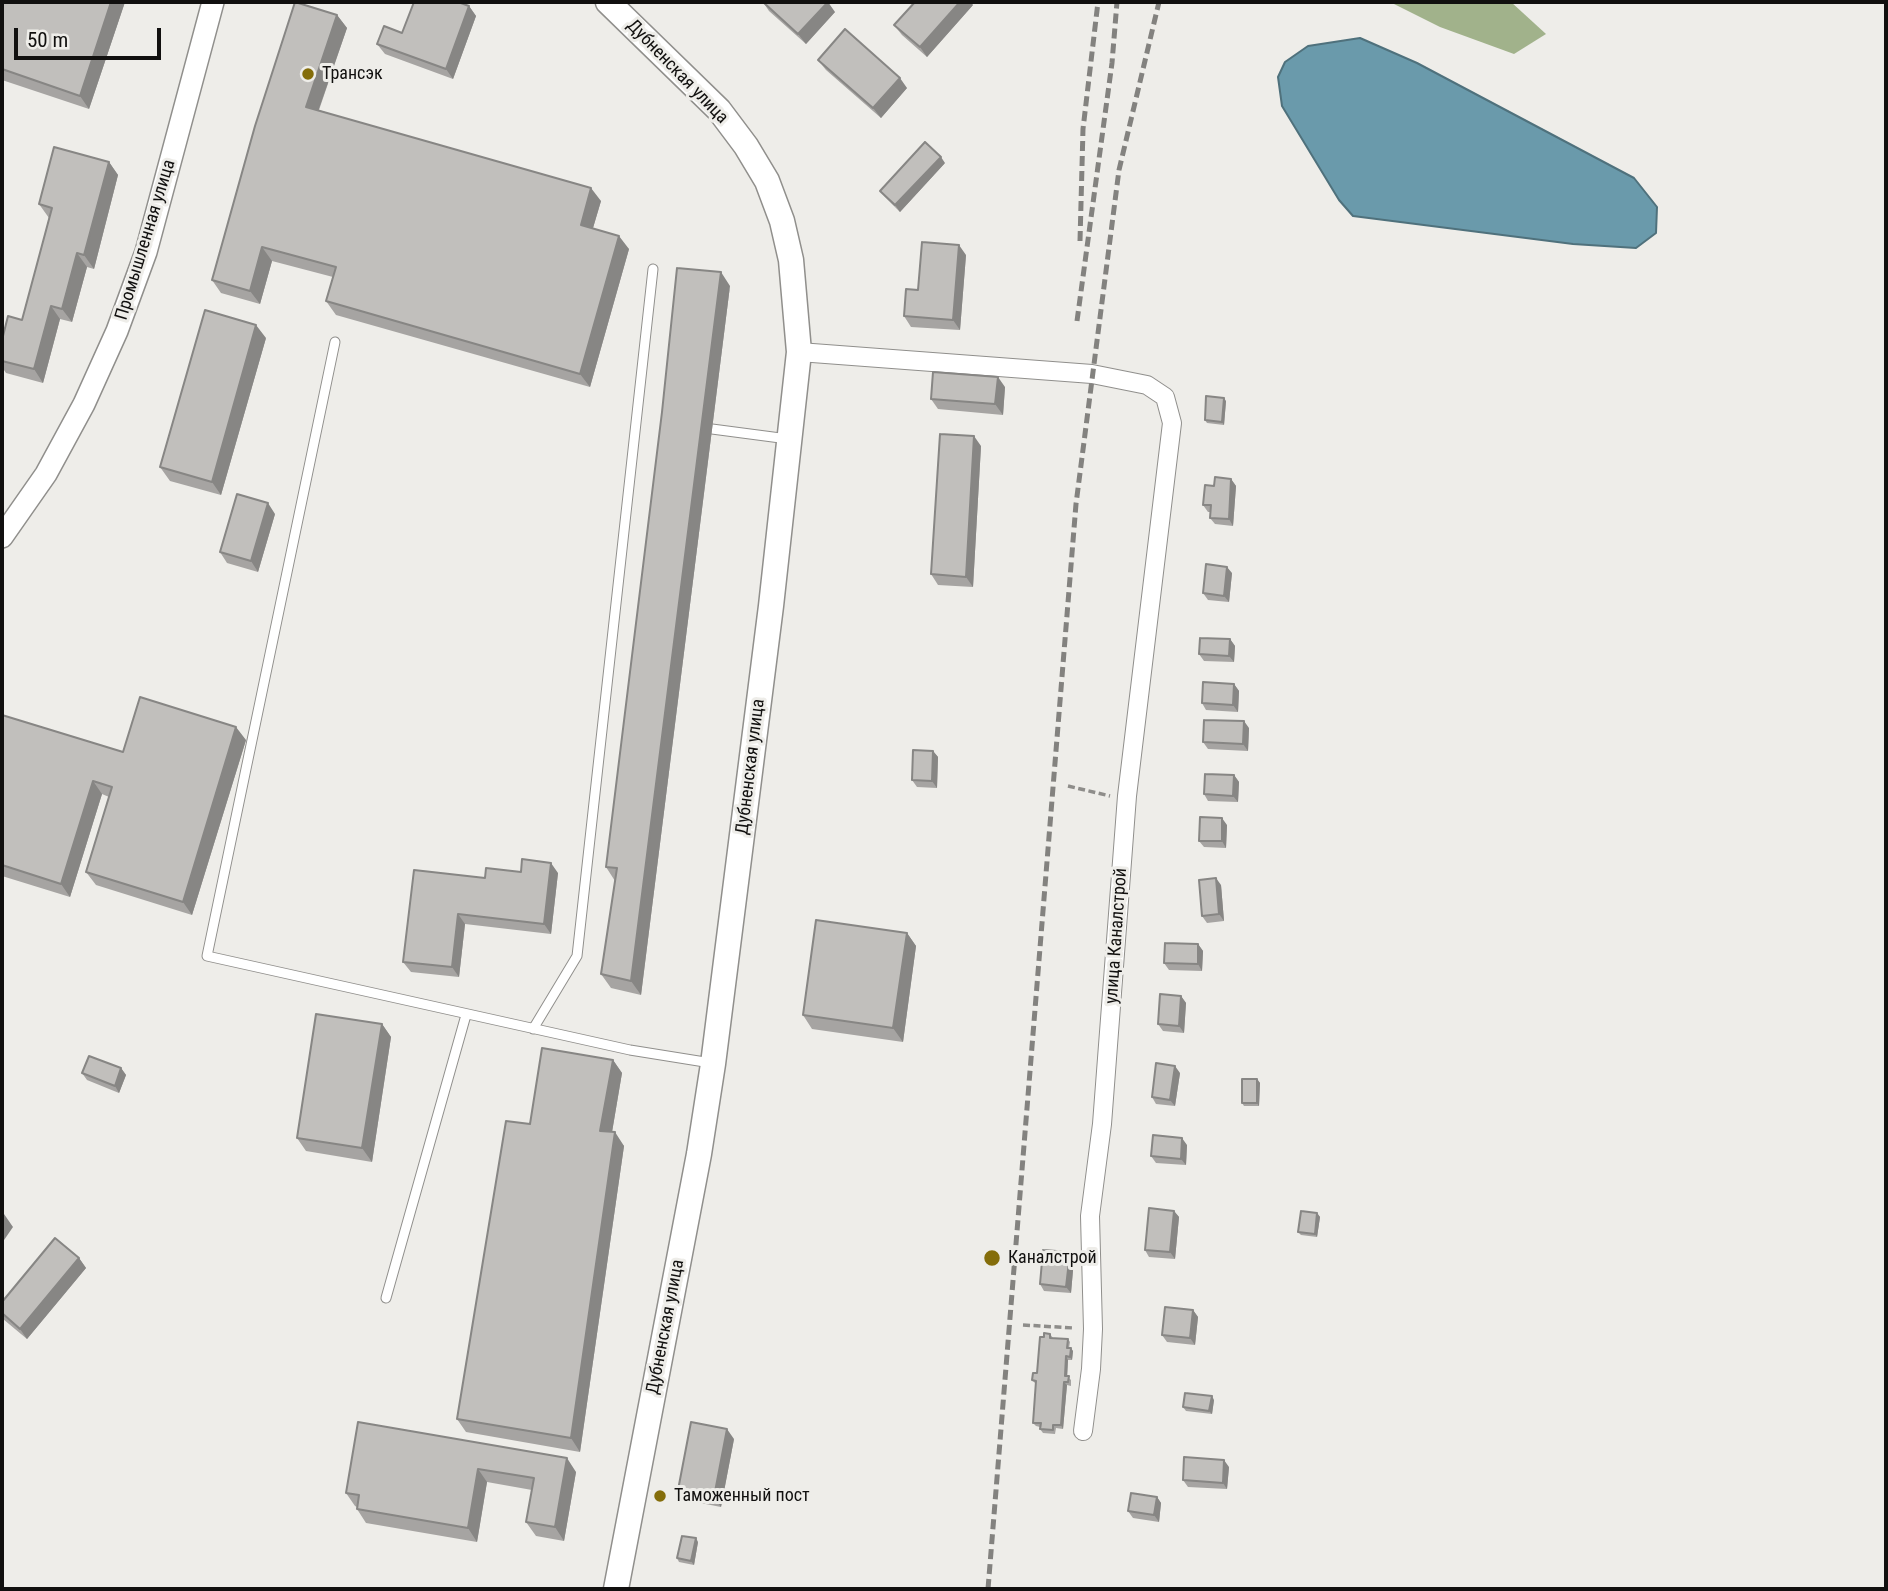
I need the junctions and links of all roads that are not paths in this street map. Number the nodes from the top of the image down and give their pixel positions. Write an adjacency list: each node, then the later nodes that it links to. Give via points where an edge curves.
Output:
1 (213, 2): 8 (street, Промышленная улица, via 149,241 117,331 46,474)
2 (608, 2): 5 (main road, Дубненская улица, via 719,110 767,181 791,260)
3 (653, 269): 10 (lane, via 577,956)
4 (335, 342): 9 (lane, via 207,956)
5 (799, 352): 7 (main road, Дубненская улица); 13 (street, улица Каналстрой, via 1073,371 1147,385 1165,397 1172,423 1127,796 1102,1124 1090,1216 1093,1329)
6 (712, 429): 7 (lane)
7 (789, 439): 11 (main road, Дубненская улица)
8 (2, 537)
9 (466, 1014): 10 (lane); 12 (lane)
10 (533, 1029): 11 (lane)
11 (713, 1064): 14 (main road, Дубненская улица)
12 (386, 1298)
13 (1083, 1431)
14 (616, 1589)

